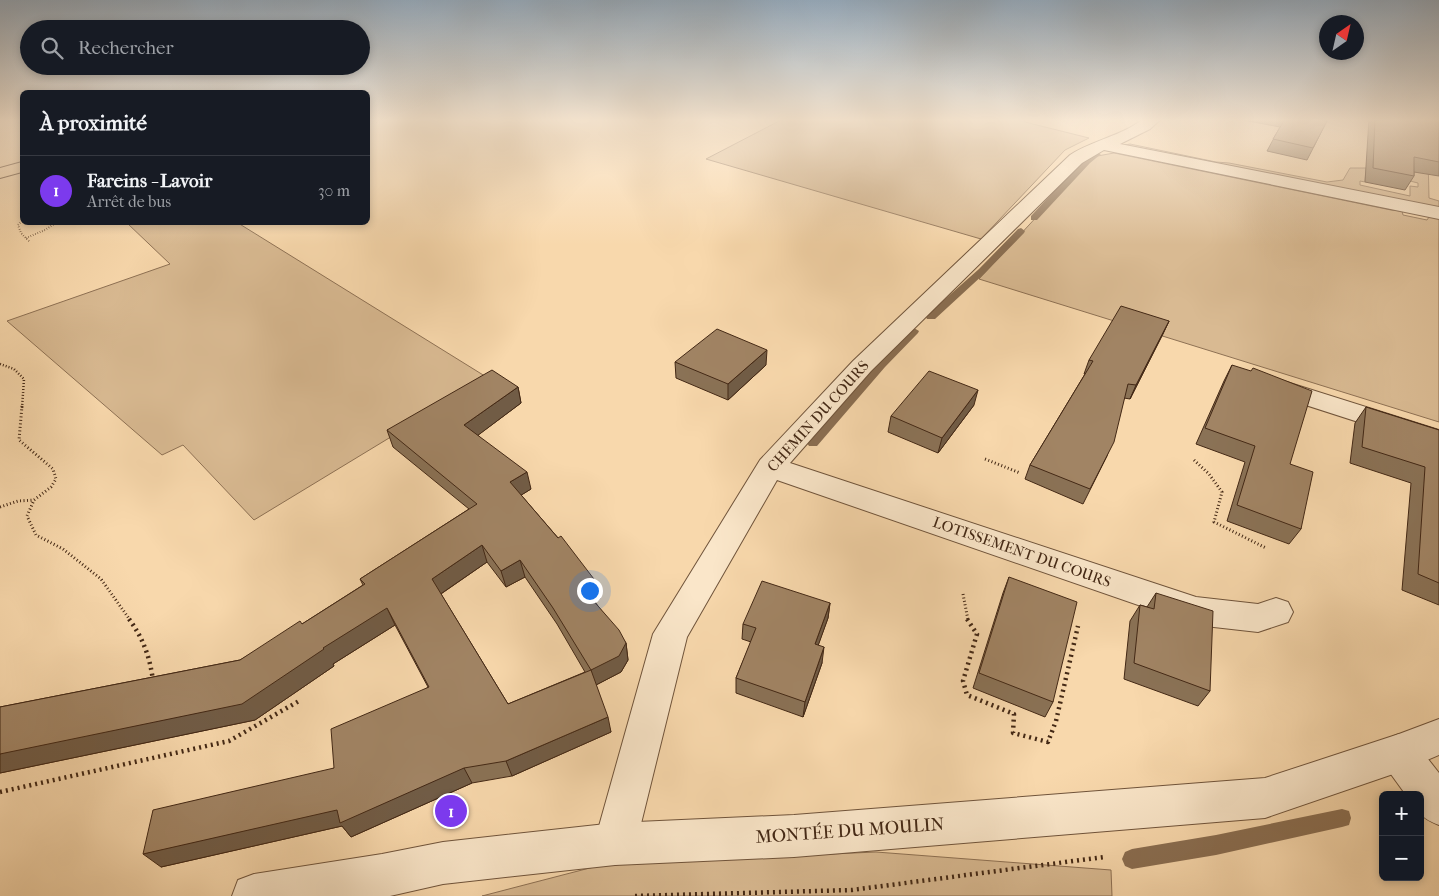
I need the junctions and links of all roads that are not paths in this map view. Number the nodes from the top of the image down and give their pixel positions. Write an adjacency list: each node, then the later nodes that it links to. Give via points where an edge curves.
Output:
1 (1074, 161): 8 (street, CHEMIN DU COURS, via 862,366)
2 (1181, 161): 5 (street)
3 (20, 168): 4 (main road)
4 (0, 173)
5 (1439, 213)
6 (1255, 380): 7 (street)
7 (1439, 439)
8 (770, 467): 9 (street, LOTISSEMENT DU COURS, via 1196,612 1258,618); 13 (street, CHEMIN DU COURS, via 670,634)
9 (1276, 612)
10 (1439, 736): 11 (street, MONTÉE DU MOULIN)
11 (1400, 753): 12 (street); 13 (street, MONTÉE DU MOULIN, via 1265,798 794,836)
12 (1439, 805)
13 (615, 844): 14 (street, MONTÉE DU MOULIN, via 443,864)
14 (254, 896)

